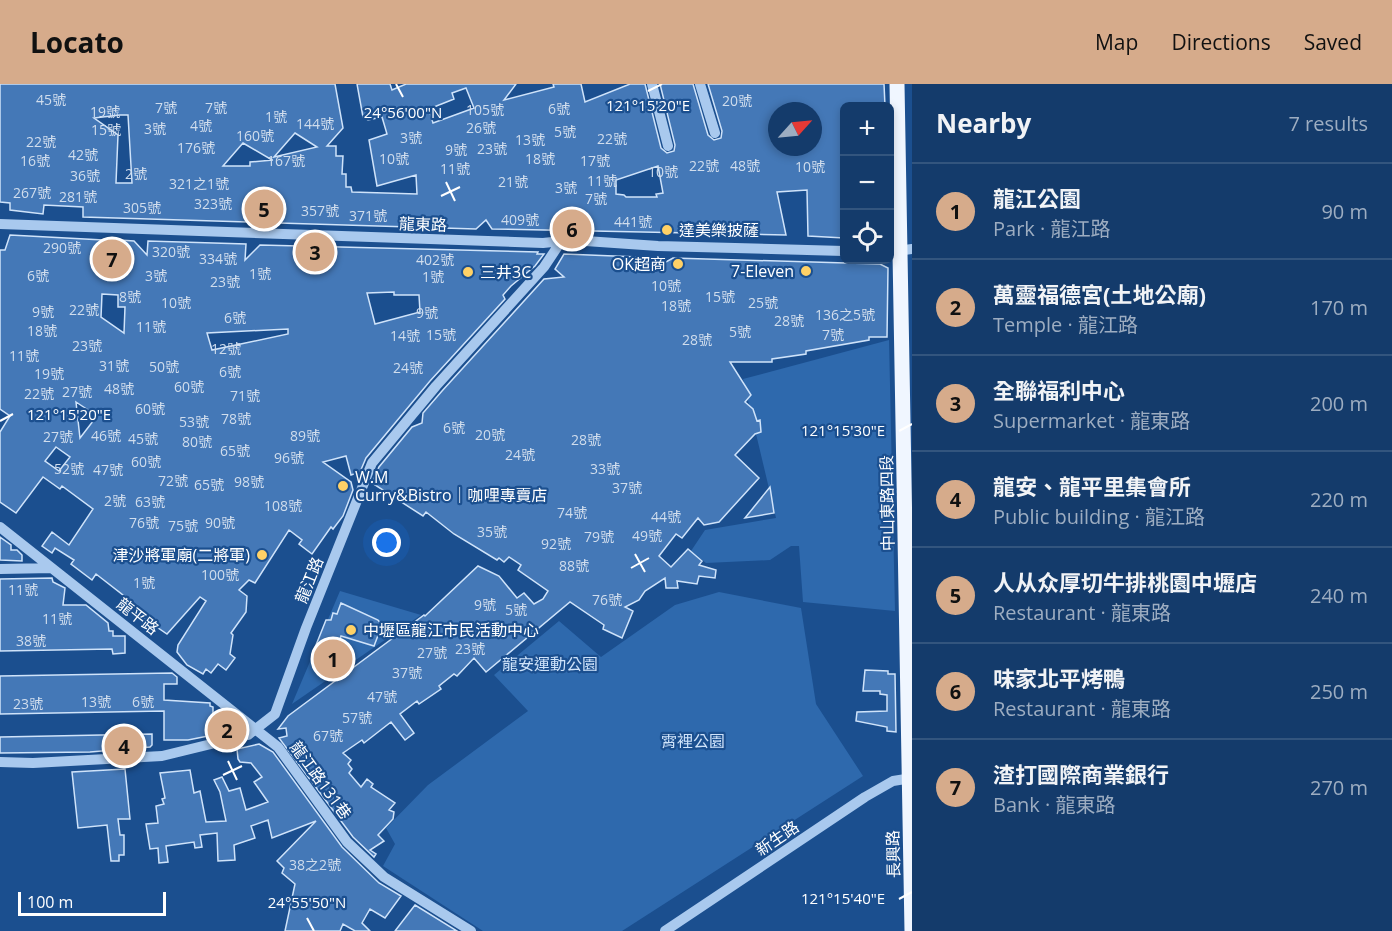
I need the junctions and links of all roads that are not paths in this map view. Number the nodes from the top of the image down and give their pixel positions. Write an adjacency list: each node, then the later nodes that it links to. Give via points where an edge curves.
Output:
1 (652, 84): 5 (street)
2 (700, 84): 4 (street)
3 (897, 84): 9 (main road, 中山東路四段)
4 (714, 133)
5 (668, 146)
6 (0, 224): 7 (street, 龍東路)
7 (560, 243): 8 (street, 龍東路, via 571,240); 13 (street, 龍江路, via 544,267 372,463 275,714)
8 (840, 251)
9 (903, 253): 15 (main road, 中山東路四段)
10 (0, 528): 11 (street, 龍平路)
11 (52, 568): 12 (street); 13 (street, 龍平路)
12 (0, 569)
13 (257, 730): 14 (street, 龍江路, via 229,741 162,756); 16 (street, 龍江路131巷, via 278,747 357,852 384,877)
14 (0, 762)
15 (911, 778): 17 (street, 新生路, via 893,781 865,797); 18 (main road, 長興路)
16 (471, 931)
17 (665, 931)
18 (912, 931)

